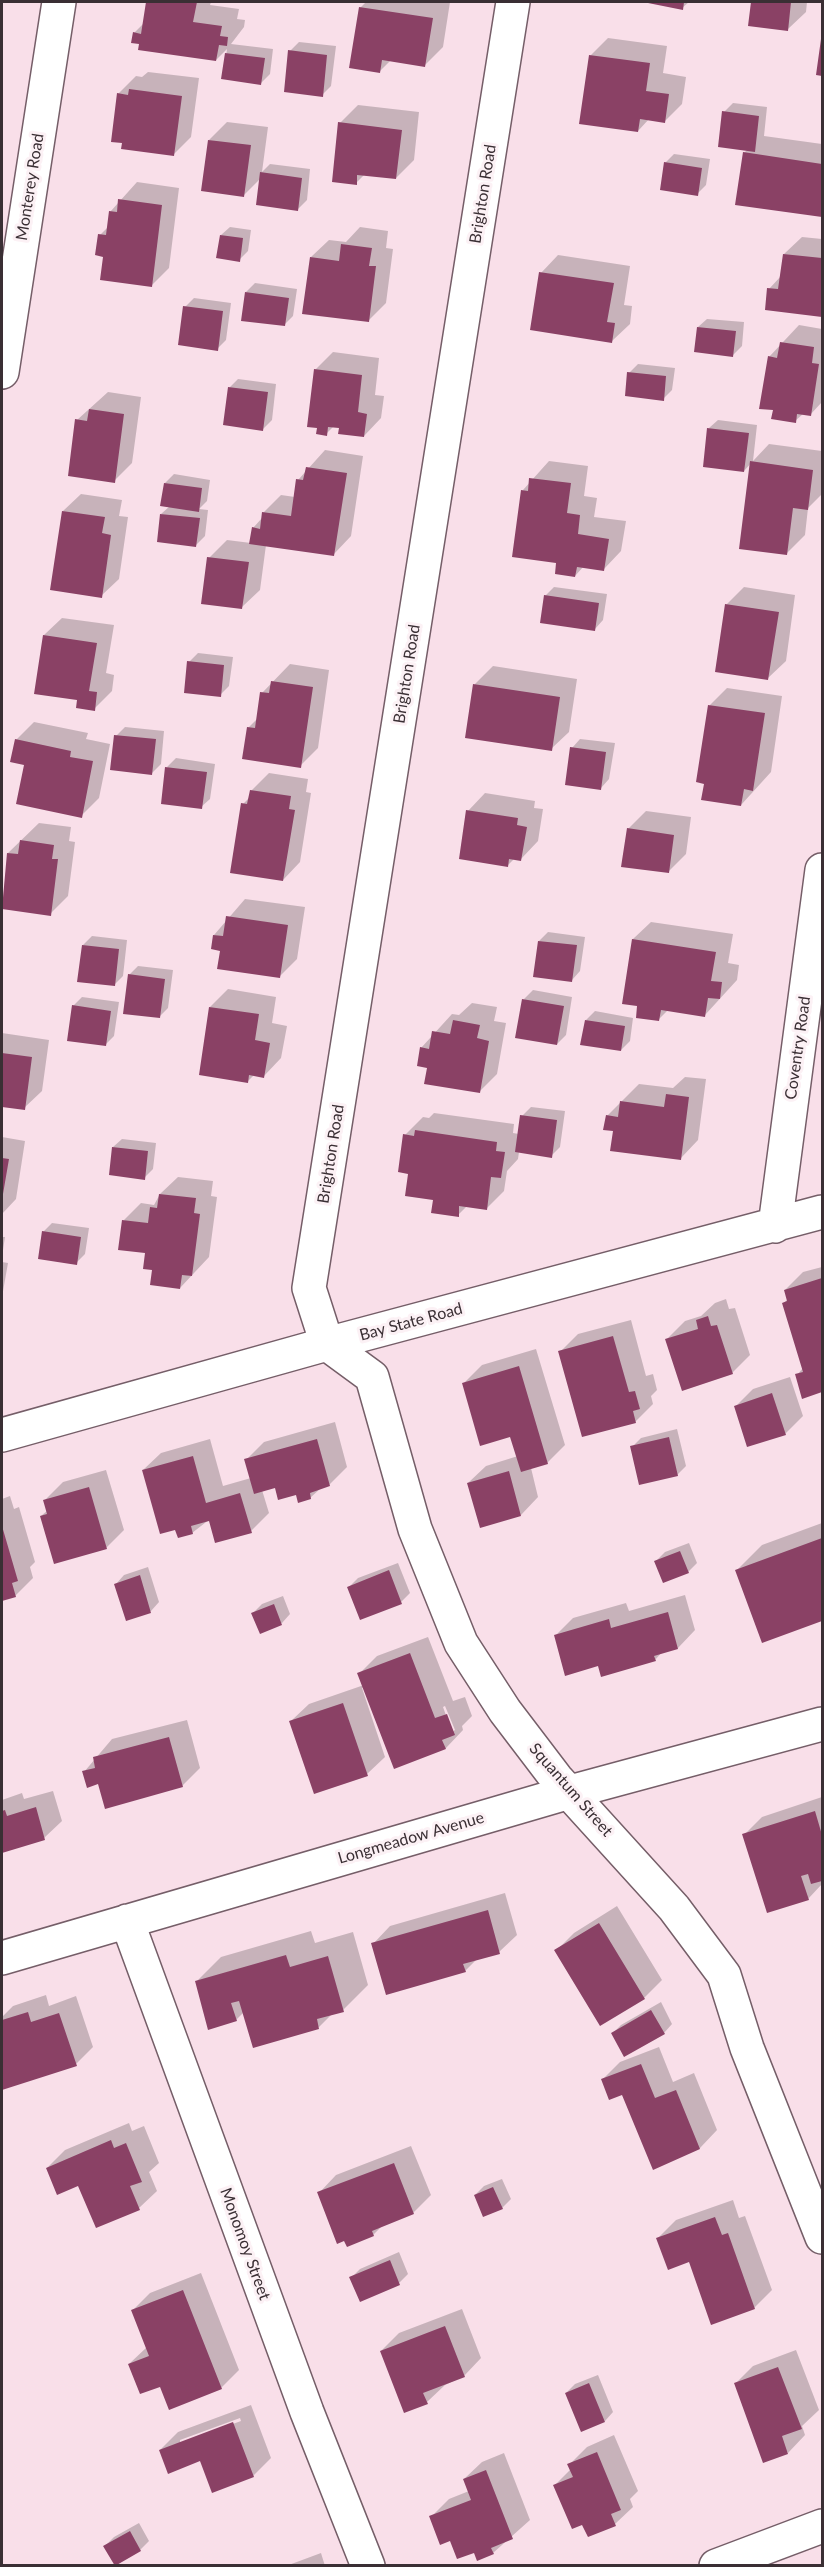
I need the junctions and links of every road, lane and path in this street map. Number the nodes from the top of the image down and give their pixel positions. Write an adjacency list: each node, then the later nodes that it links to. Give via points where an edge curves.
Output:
1 (59, 2): 3 (street, Monterey Road)
2 (513, 2): 7 (street, Brighton Road, via 309,1288)
3 (2, 372)
4 (822, 870): 6 (street, Coventry Road)
5 (822, 1212): 6 (street, Bay State Road)
6 (775, 1226): 7 (street, Bay State Road)
7 (327, 1344): 8 (street, Bay State Road); 10 (street, Squantum Street, via 372,1377 415,1528 461,1643 505,1711)
8 (2, 1435)
9 (822, 1724): 10 (street, Longmeadow Avenue)
10 (570, 1792): 11 (street, Longmeadow Avenue); 13 (street, Squantum Street, via 674,1908 724,1975 747,2048)
11 (126, 1921): 12 (street, Longmeadow Avenue); 15 (street, Monomoy Street)
12 (2, 1958)
13 (822, 2237)
14 (822, 2526): 16 (street)
15 (368, 2565)
16 (716, 2565)

